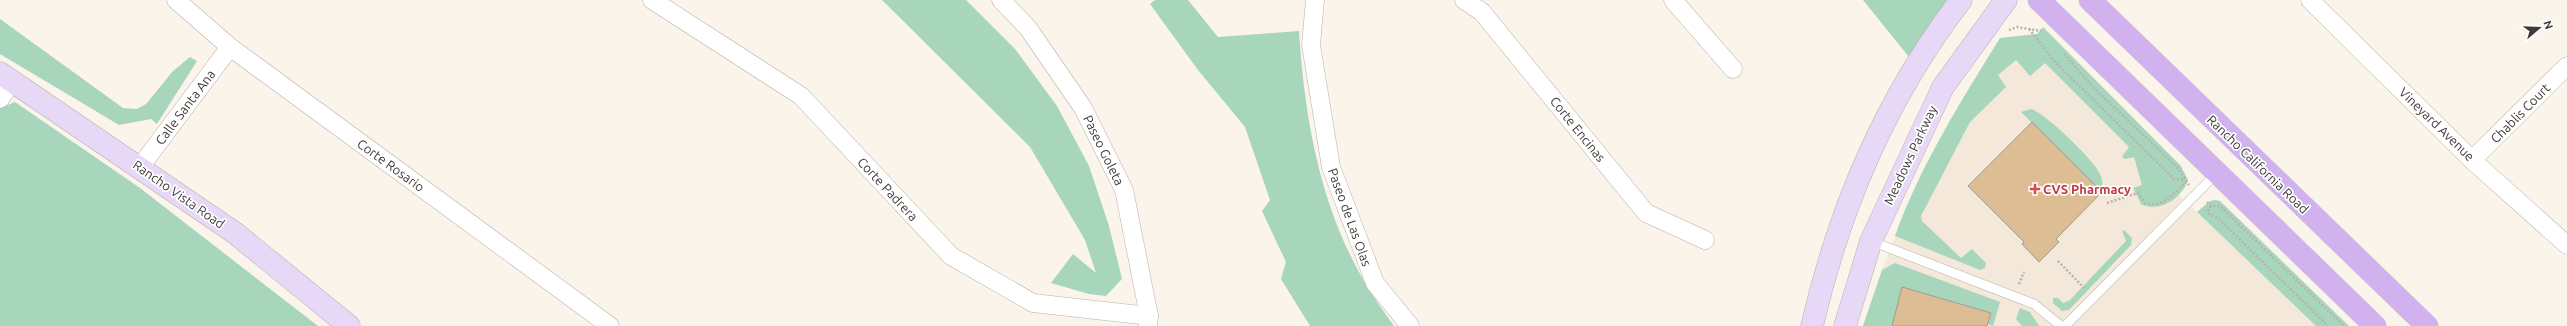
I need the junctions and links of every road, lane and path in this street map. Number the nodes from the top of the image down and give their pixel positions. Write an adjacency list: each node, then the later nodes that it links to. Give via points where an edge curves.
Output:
1 (176, 0): 15 (street, Corte Rosario)
2 (652, 0): 33 (street, Corte Padrera, via 801,96 950,256 1033,303)
3 (1001, 0): 33 (street, Paseo Goleta, via 1028,28 1083,108 1124,190)
4 (1314, 0): 36 (street, Paseo de Las Olas, via 1311,44 1331,167 1375,283)
5 (1464, 0): 28 (street, Corte Encinas, via 1482,12 1646,213)
6 (1673, 0): 18 (street)
7 (1961, 0): 37 (main road, via 1896,96 1865,163 1826,266)
8 (2006, 0): 29 (main road, Meadows Parkway, via 1943,87)
9 (2039, 0): 23 (main road)
10 (2090, 0): 44 (main road, Rancho California Road)
11 (2310, 0): 21 (street, Vineyard Avenue)
12 (2017, 27): 13 (path)
13 (2028, 29): 14 (path, via 2040,30); 24 (path, via 2056,63 2174,179)
14 (2044, 34)
15 (230, 47): 22 (street, Calle Santa Ana); 35 (street, Corte Rosario)
16 (2062, 52): 24 (path, via 2094,88 2177,167)
17 (2567, 66): 21 (street, Chablis Court)
18 (1733, 69)
19 (6, 76): 20 (street); 22 (main road, Rancho Vista Road)
20 (0, 99)
21 (2472, 160): 30 (street, Vineyard Avenue)
22 (140, 167): 34 (main road, Rancho Vista Road, via 235,233)
23 (2218, 172): 25 (lane); 43 (main road)
24 (2185, 181): 25 (path); 26 (path, via 2165,202 2158,204 2146,203 2138,193)
25 (2197, 192): 27 (path); 40 (lane)
26 (2107, 203)
27 (2211, 206): 41 (path, via 2209,214 2219,219); 42 (path, via 2220,206)
28 (1705, 240)
29 (1871, 241): 38 (main road, Meadows Parkway); 39 (lane, via 2034,304)
30 (2567, 245)
31 (2058, 262): 32 (path)
32 (2084, 288)
33 (1149, 321)
34 (349, 326)
35 (610, 326)
36 (1410, 326)
37 (1812, 326)
38 (1845, 326)
39 (2061, 326)
40 (2065, 326)
41 (2328, 326)
42 (2344, 326)
43 (2375, 326)
44 (2427, 326)

